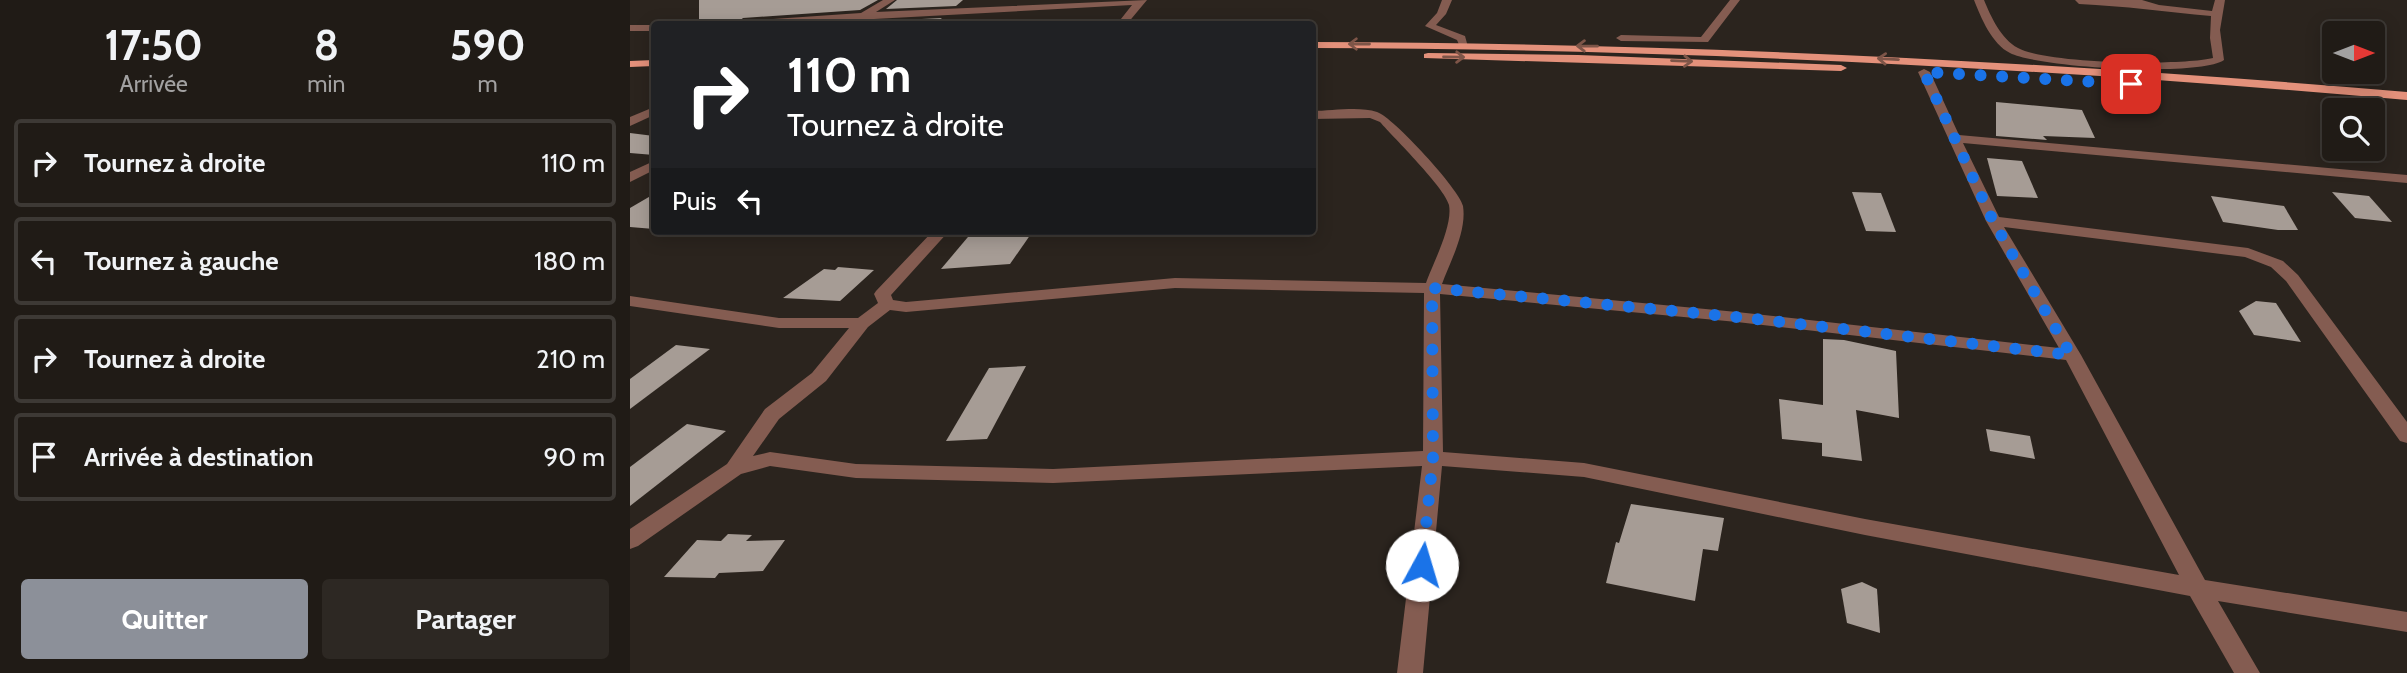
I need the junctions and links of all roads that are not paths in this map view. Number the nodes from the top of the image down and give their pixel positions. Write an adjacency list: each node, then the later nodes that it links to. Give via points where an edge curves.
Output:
1 (890, 0): 10 (street)
2 (1447, 0): 17 (street, via 1430,26 1461,38)
3 (1735, 0): 15 (street, via 1704,40)
4 (1979, 0): 9 (street, via 2001,38 2015,52 2116,63 2211,64 2219,60)
5 (2220, 0): 9 (street)
6 (1141, 1): 10 (street); 12 (street)
7 (2079, 1): 8 (street)
8 (2136, 2): 9 (street)
9 (2216, 14)
10 (863, 16): 11 (street)
11 (788, 21)
12 (1124, 21)
13 (630, 28): 14 (street)
14 (651, 28)
15 (1621, 38)
16 (1316, 44): 17 (main road, one-way to 16)
17 (1464, 44): 24 (main road, one-way to 17, via 1833,55)
18 (1316, 56): 21 (main road, one-way to 21, via 1592,58)
19 (651, 63): 20 (main road)
20 (630, 64)
21 (1924, 72): 25 (main road); 29 (street)
22 (651, 74): 23 (main road)
23 (630, 76)
24 (2407, 96)
25 (2407, 105)
26 (651, 112): 28 (street)
27 (1316, 115): 35 (street, via 1384,118 1447,190 1456,205 1455,225)
28 (630, 122)
29 (1953, 138): 32 (street); 33 (street)
30 (651, 168): 31 (street)
31 (630, 178)
32 (2407, 179)
33 (1993, 221): 39 (street); 40 (street, via 2248,253 2277,264 2292,278)
34 (937, 235): 37 (street, via 882,294)
35 (1432, 288): 37 (street, via 1175,284 906,307); 39 (street); 41 (street)
36 (630, 301): 38 (street, via 779,323)
37 (887, 304): 38 (street)
38 (862, 323): 42 (street, via 819,377 772,414)
39 (2071, 355): 44 (street)
40 (2407, 436)
41 (1433, 458): 42 (street, via 1053,476 856,471 770,459); 44 (street, via 1584,470); 46 (street)
42 (734, 469): 43 (street)
43 (630, 540)
44 (2198, 588): 45 (street); 47 (street)
45 (2407, 622)
46 (1410, 673)
47 (2247, 673)

